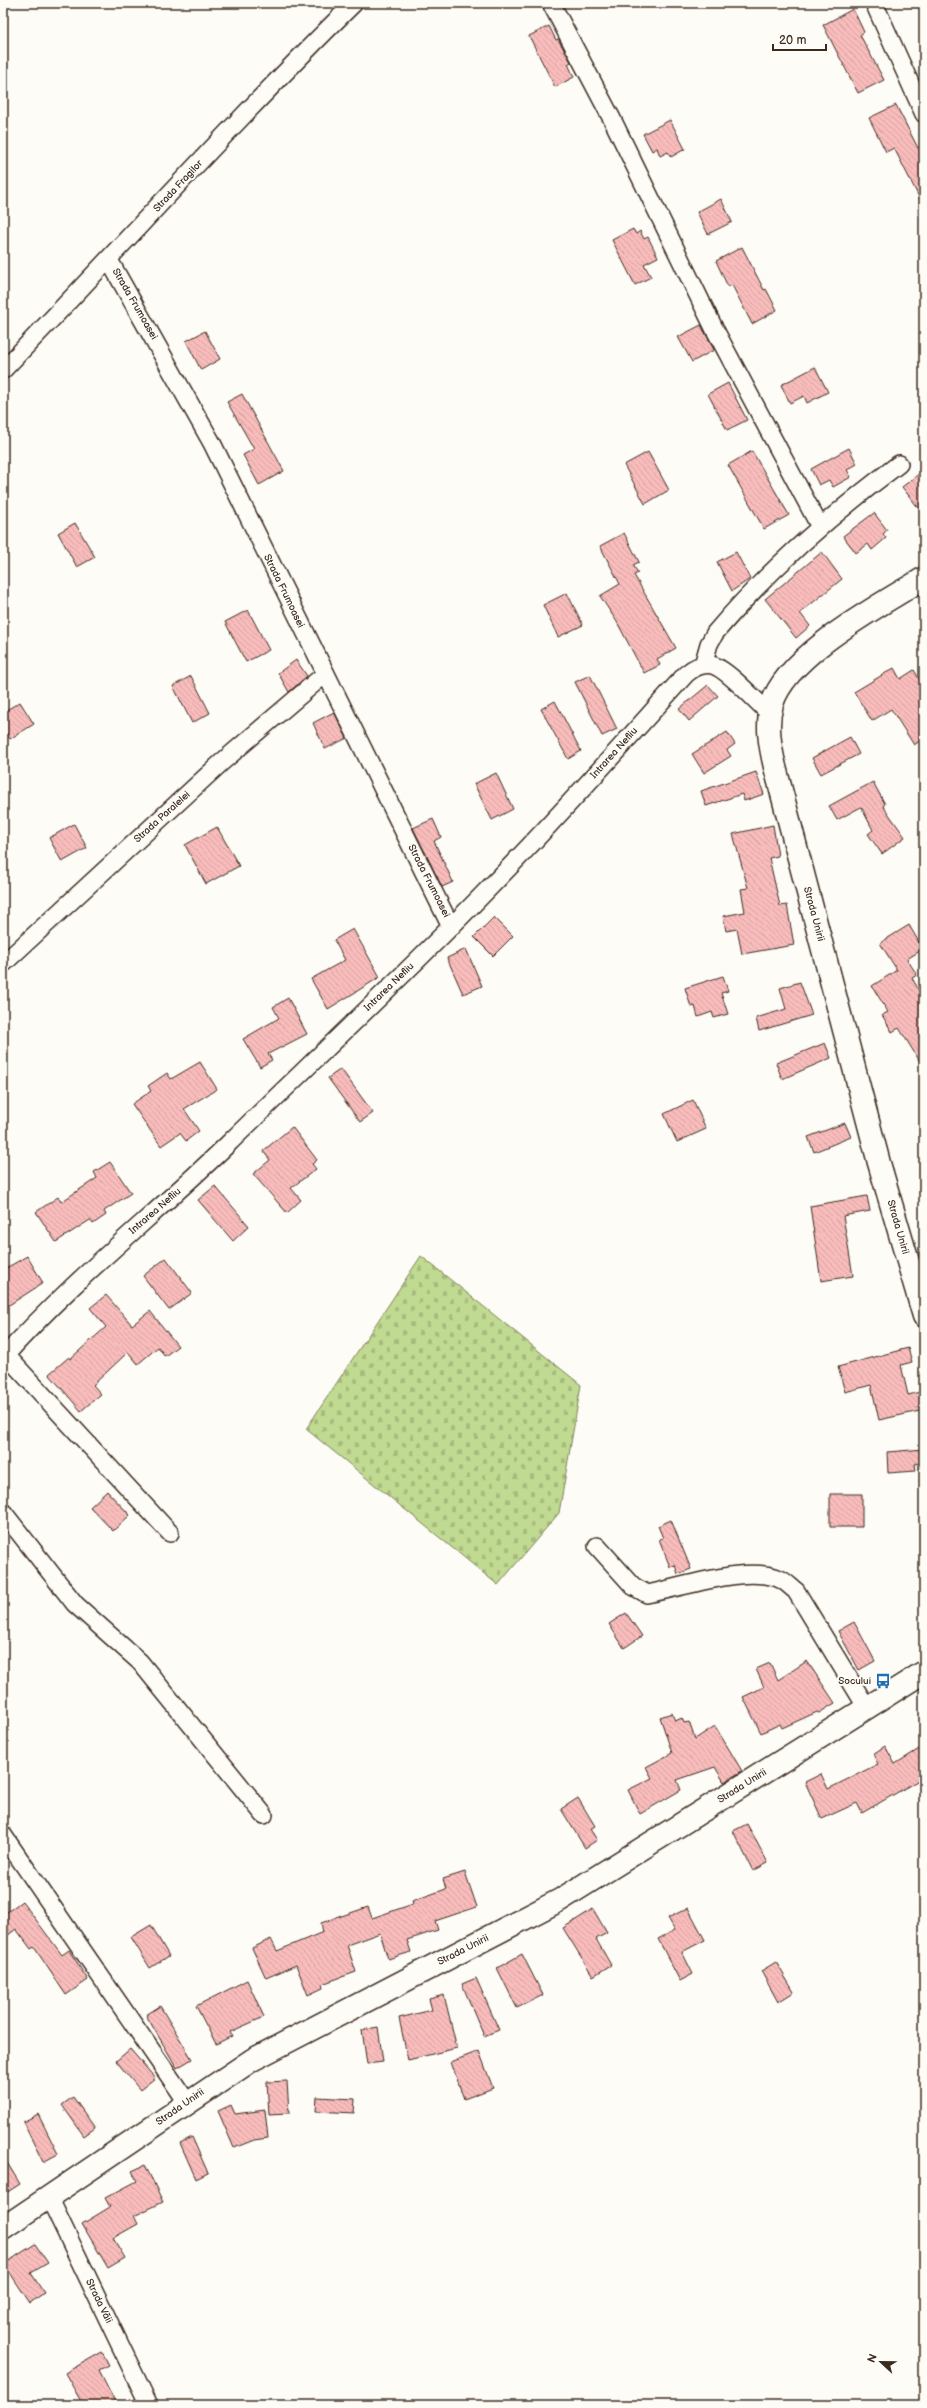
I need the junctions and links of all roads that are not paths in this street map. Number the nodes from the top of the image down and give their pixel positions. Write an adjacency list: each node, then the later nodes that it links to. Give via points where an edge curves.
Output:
1 (354, 3): 5 (street, Strada Fragilor, via 264,91)
2 (551, 3): 8 (street, via 612,119 714,328)
3 (874, 3): 4 (street)
4 (924, 114)
5 (109, 260): 6 (street, Strada Fragilor); 11 (street, Strada Frumoasei, via 212,443)
6 (3, 370)
7 (898, 464): 8 (street)
8 (820, 527): 10 (street, via 768,576 715,633)
9 (924, 578): 12 (main road, Strada Unirii, via 845,628 800,662 778,689)
10 (703, 665): 12 (street, via 712,665 720,669); 13 (street, Intrarea Nefliu, via 686,674 516,860)
11 (324, 674): 13 (street, Strada Frumoasei); 14 (street, Strada Paralelei, via 216,768)
12 (770, 714): 15 (main road, Strada Unirii, via 769,738 775,766 879,1163)
13 (451, 927): 16 (street, Intrarea Nefliu, via 193,1178 108,1252 42,1315)
14 (3, 964)
15 (924, 1316)
16 (4, 1357): 18 (street)
17 (3, 1512): 22 (street, via 75,1604 140,1662)
18 (170, 1533)
19 (597, 1546): 21 (street, via 633,1586 647,1594 725,1576 765,1574 782,1580 796,1591)
20 (924, 1672): 21 (main road, Strada Unirii)
21 (867, 1708): 24 (main road, Strada Unirii, via 560,1900 252,2060)
22 (264, 1815)
23 (3, 1835): 24 (street)
24 (187, 2102): 25 (main road, Strada Unirii)
25 (49, 2198): 26 (main road, Strada Unirii); 27 (street, Strada Văii)
26 (3, 2228)
27 (149, 2405)

